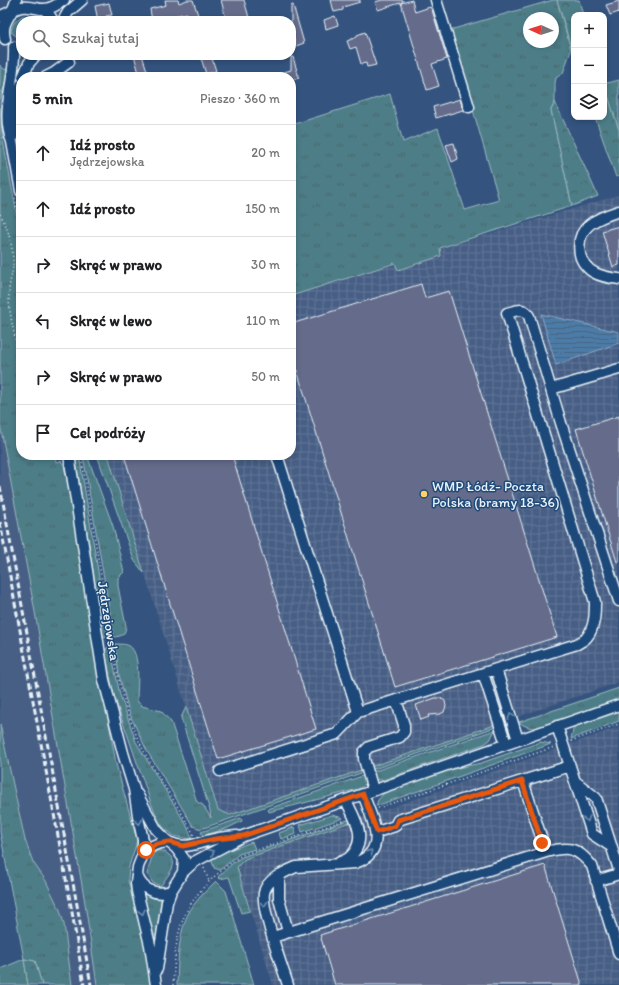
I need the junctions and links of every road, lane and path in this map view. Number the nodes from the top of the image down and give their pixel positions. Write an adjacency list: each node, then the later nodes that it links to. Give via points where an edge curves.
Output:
1 (16, 0): 6 (street)
2 (64, 0): 5 (street, via 54,7)
3 (82, 0): 9 (street)
4 (436, 0): 17 (street)
5 (36, 5): 6 (street); 8 (street)
6 (11, 11): 7 (street); 10 (street, via 4,24)
7 (0, 16)
8 (50, 16)
9 (66, 16)
10 (3, 38): 11 (street)
11 (16, 48)
12 (16, 53): 20 (street, via 7,113 9,135)
13 (32, 60): 15 (street)
14 (69, 62): 16 (street)
15 (25, 72)
16 (55, 72)
17 (469, 107)
18 (16, 109): 19 (street)
19 (16, 127)
20 (16, 139)
21 (619, 211): 23 (street, via 595,220 586,228 580,236 579,248 585,264 595,273)
22 (0, 214): 24 (path, via 10,238 13,267 9,292)
23 (619, 279)
24 (16, 338)
25 (619, 369): 26 (street)
26 (551, 389): 30 (street); 31 (street, via 526,311 520,309 507,313 595,602 595,614 587,637 576,644)
27 (70, 460): 43 (street, Jędrzejowska, via 104,680)
28 (82, 460): 48 (path, via 122,695 150,762)
29 (279, 460): 35 (street)
30 (619, 601)
31 (496, 669): 32 (street); 37 (street, one-way to 31)
32 (483, 673): 33 (street); 38 (street)
33 (396, 700): 35 (street); 44 (street, via 404,732 400,737 369,747 364,752)
34 (619, 705): 36 (street)
35 (358, 712): 40 (street, via 337,734)
36 (557, 726): 37 (street); 39 (street)
37 (518, 740): 38 (street)
38 (506, 744): 44 (street)
39 (570, 766): 41 (street); 42 (street)
40 (220, 771)
41 (522, 781): 47 (street, via 398,820 395,826); 52 (street)
42 (576, 782): 51 (street, via 596,798); 51 (street, one-way to 51, via 592,834)
43 (134, 789): 50 (street, Jędrzejowska, via 156,829); 53 (street, Jędrzejowska, one-way to 53)
44 (373, 790): 45 (street)
45 (363, 794): 46 (street); 47 (street)
46 (346, 800): 49 (street); 54 (street, via 359,828 360,838 358,847 352,855)
47 (377, 832): 54 (street, one-way to 47, via 364,860 375,844)
48 (193, 834)
49 (243, 836): 50 (street, via 183,846); 57 (street, one-way to 49, via 194,862)
50 (169, 842): 53 (street, via 154,845); 57 (street, Jędrzejowska, via 182,854)
51 (612, 847): 56 (street)
52 (546, 852): 61 (street, via 566,848 575,850 592,866); 64 (street)
53 (143, 854): 58 (street, Jędrzejowska)
54 (335, 864): 60 (street, via 296,867)
55 (204, 868): 62 (path)
56 (619, 870)
57 (183, 872): 63 (street, Jędrzejowska)
58 (137, 874): 63 (street, via 140,882 151,891); 67 (street, Jędrzejowska, one-way to 67, via 137,891)
59 (619, 874): 61 (street)
60 (279, 875): 64 (street, via 279,899); 65 (street, one-way to 65, via 270,882 264,893 264,907)
61 (596, 881): 66 (street)
62 (209, 882)
63 (171, 891): 67 (street, Jędrzejowska, via 163,920)
64 (288, 932): 65 (street)
65 (273, 937): 68 (street)
66 (619, 954)
67 (156, 982)
68 (288, 985)

